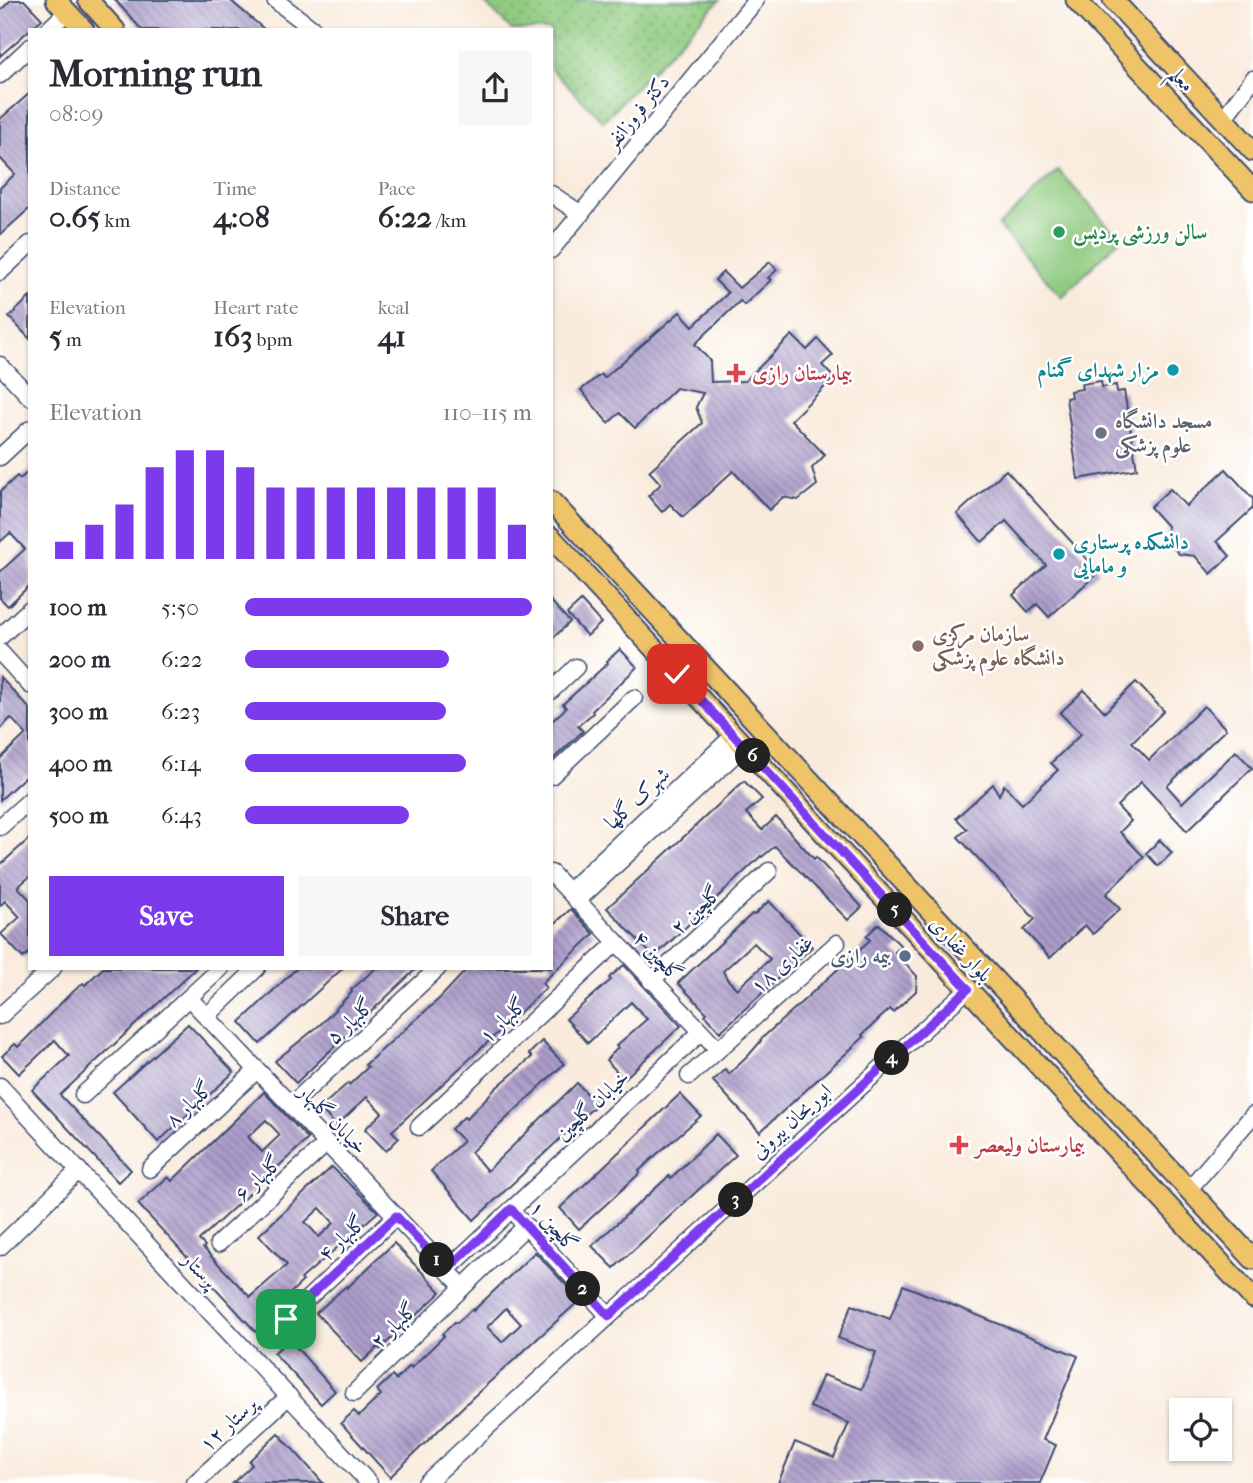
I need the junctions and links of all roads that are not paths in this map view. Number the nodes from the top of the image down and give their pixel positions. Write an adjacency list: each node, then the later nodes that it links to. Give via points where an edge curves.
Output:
1 (88, 0): 9 (main road)
2 (275, 0): 10 (street)
3 (756, 0): 18 (street, دکتر فروزانفر)
4 (1076, 0): 16 (main road, معلم)
5 (1113, 0): 14 (main road, معلم)
6 (62, 6): 7 (street); 8 (main road)
7 (49, 28)
8 (82, 28)
9 (113, 28)
10 (311, 28)
11 (28, 49): 12 (street)
12 (0, 75)
13 (1253, 79): 14 (street)
14 (1223, 119): 15 (main road, معلم)
15 (1253, 151)
16 (1253, 190)
17 (553, 195): 18 (street)
18 (581, 214): 20 (street, دکتر فروزانفر)
19 (28, 246): 21 (street)
20 (553, 248)
21 (0, 272)
22 (0, 365): 23 (street)
23 (28, 395)
24 (28, 431): 25 (street)
25 (0, 457)
26 (553, 503): 65 (main road, بلوار غفاری)
27 (553, 539): 35 (main road, بلوار غفاری)
28 (28, 611): 29 (street)
29 (0, 637)
30 (0, 652): 32 (street)
31 (576, 667): 33 (street)
32 (28, 682)
33 (553, 689)
34 (634, 698): 36 (street)
35 (739, 740): 41 (street, شهرک گلها); 49 (main road, بلوار غفاری)
36 (553, 774)
37 (28, 802): 38 (street)
38 (0, 827)
39 (769, 871): 48 (street, گلچین ۲)
40 (553, 875): 41 (street, گلچین ۴)
41 (573, 896): 42 (street, گلچین ۴)
42 (617, 943): 48 (street, گلچین ۴); 61 (street, گلبهار ۱)
43 (837, 943): 54 (street, غفاری ۱۸)
44 (50, 970): 51 (street)
45 (219, 970): 50 (street)
46 (255, 970): 52 (street)
47 (436, 970): 59 (street, گلبهار ۵)
48 (651, 981): 53 (street, گلچین ۴)
49 (968, 989): 74 (main road, بلوار غفاری); 75 (street, ابوریحان بیرونی)
50 (189, 998): 52 (street, خیابان گلبهار); 58 (street)
51 (0, 1016)
52 (206, 1017): 55 (street, خیابان گلبهار)
53 (701, 1032): 54 (street, گلچین ۴); 66 (street, خیابان گلچین)
54 (718, 1049): 56 (street)
55 (257, 1069): 59 (street, خیابان گلبهار); 63 (street, گلبهار ۸)
56 (690, 1076)
57 (0, 1086): 64 (street, پرستار)
58 (83, 1096)
59 (291, 1105): 62 (street, خیابان گلبهار)
60 (1253, 1115): 65 (street)
61 (419, 1127)
62 (327, 1143): 67 (street, خیابان گلبهار); 69 (street, گلبهار ۶)
63 (150, 1169)
64 (79, 1170): 70 (street); 78 (street, پرستار)
65 (1189, 1189): 71 (main road, بلوار غفاری)
66 (511, 1209): 68 (street, گلچین ۱); 72 (street)
67 (396, 1216): 72 (street, خیابان گلبهار); 76 (street, گلبهار ۴)
68 (526, 1226): 73 (street, گلبهار ۲); 75 (street, گلچین ۱)
69 (218, 1244)
70 (0, 1247)
71 (1253, 1259)
72 (447, 1270): 73 (street, خیابان گلبهار)
73 (463, 1287): 77 (street, گلبهار ۲)
74 (1253, 1298)
75 (609, 1316): 81 (street, ابوریحان بیرونی)
76 (286, 1319)
77 (354, 1394)
78 (289, 1396): 79 (street, پرستار ۱۲); 80 (street, پرستار)
79 (195, 1483)
80 (369, 1483)
81 (426, 1483)

